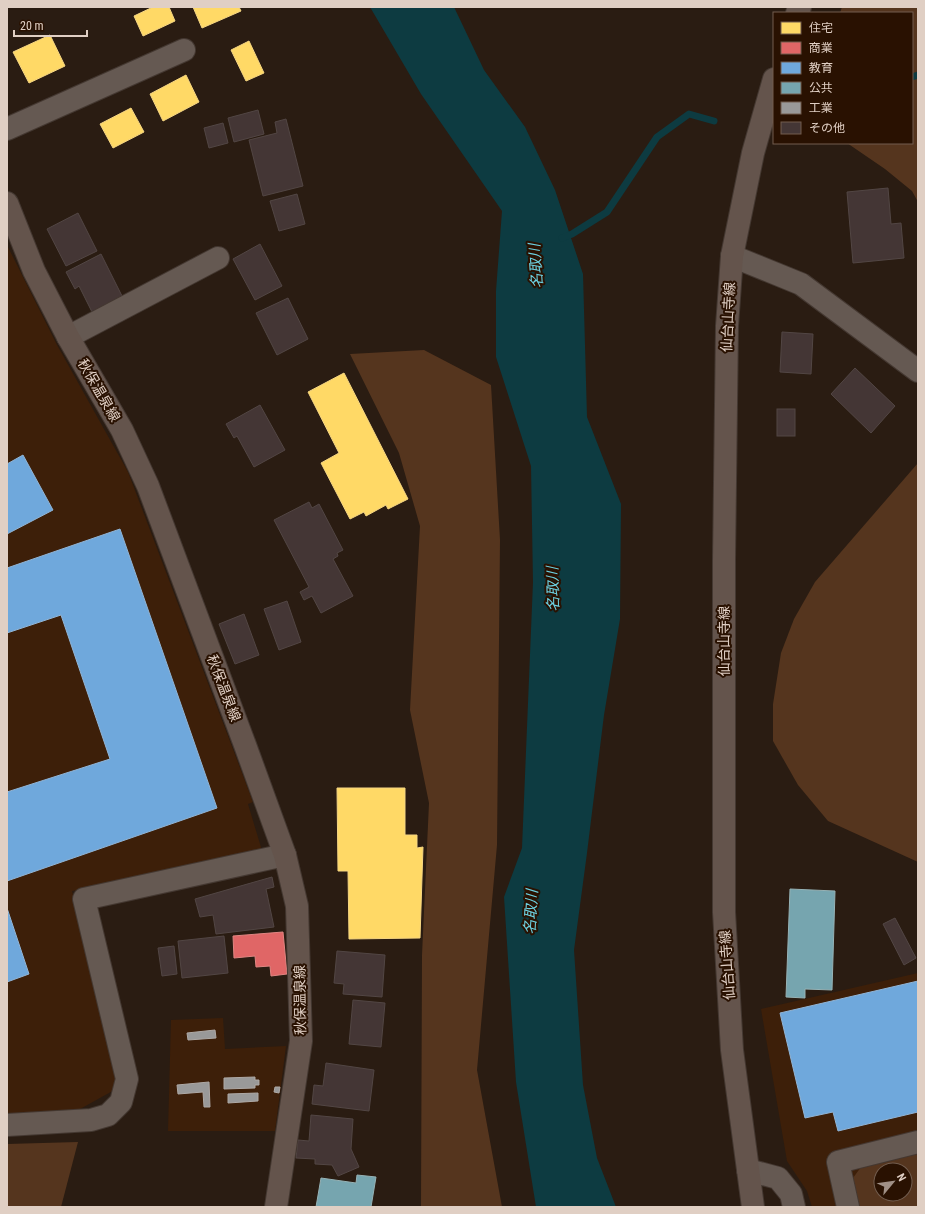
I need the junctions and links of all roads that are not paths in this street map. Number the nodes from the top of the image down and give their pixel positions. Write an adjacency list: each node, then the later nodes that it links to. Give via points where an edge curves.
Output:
1 (184, 50): 3 (street)
2 (773, 83): 5 (main road, 仙台山寺線, via 753,153)
3 (7, 129)
4 (7, 203): 7 (main road, 秋保温泉線, via 34,271)
5 (732, 256): 8 (street, via 801,284); 12 (main road, 仙台山寺線, via 726,334 724,912 732,1050)
6 (218, 258): 7 (street)
7 (68, 337): 9 (main road, 秋保温泉線, via 122,430 148,486)
8 (918, 371)
9 (285, 855): 10 (street, via 84,899 127,1079 121,1102 108,1115 91,1120); 13 (main road, 秋保温泉線, via 297,906 301,1041)
10 (7, 1125)
11 (918, 1142): 16 (street, via 838,1162)
12 (748, 1170): 14 (main road, 仙台山寺線); 15 (street, via 778,1178 791,1194)
13 (276, 1207)
14 (753, 1207)
15 (794, 1207)
16 (848, 1207)

